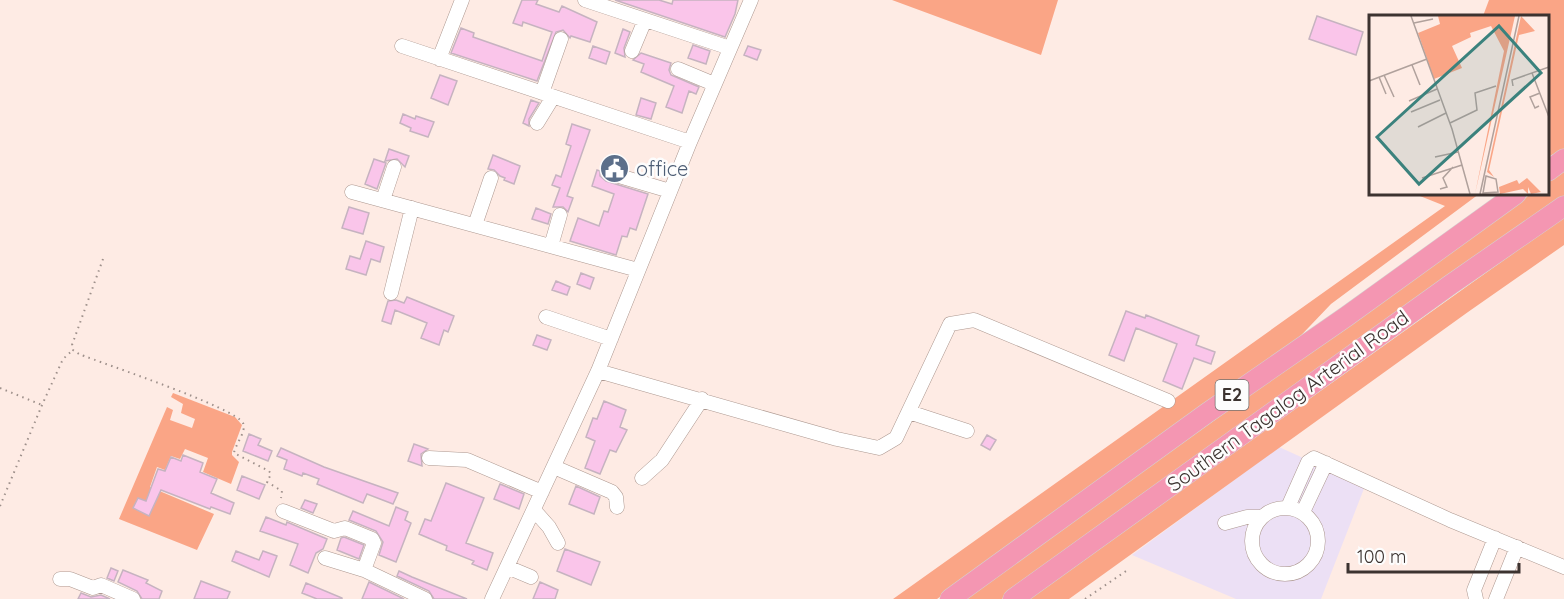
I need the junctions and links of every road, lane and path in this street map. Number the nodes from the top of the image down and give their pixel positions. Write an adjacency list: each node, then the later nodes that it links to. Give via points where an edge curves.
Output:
1 (462, 0): 10 (street)
2 (585, 0): 4 (street)
3 (751, 0): 8 (street)
4 (604, 3): 5 (street)
5 (645, 20): 8 (street); 9 (street)
6 (561, 39): 13 (street)
7 (402, 46): 10 (street)
8 (730, 48): 12 (street)
9 (632, 51)
10 (439, 59): 13 (street)
11 (678, 69): 12 (street)
12 (714, 84): 15 (street)
13 (548, 95): 14 (street); 15 (street)
14 (537, 123)
15 (690, 142): 21 (street)
16 (1564, 159): 18 (highway)
17 (394, 167): 24 (street)
18 (1549, 170)
19 (609, 172): 21 (street)
20 (491, 178): 28 (street)
21 (670, 191): 31 (street)
22 (352, 192): 24 (street)
23 (1515, 195): 69 (highway, Southern Tagalog Arterial Road / E2)
24 (383, 200): 26 (street)
25 (1564, 206): 70 (highway, Southern Tagalog Arterial Road / E2)
26 (412, 208): 28 (street); 32 (street)
27 (560, 215): 29 (street)
28 (475, 225): 29 (street)
29 (551, 246): 31 (street)
30 (103, 259): 35 (path)
31 (639, 270): 34 (street)
32 (391, 293)
33 (546, 317): 34 (street)
34 (611, 339): 36 (street)
35 (73, 350): 40 (path, via 63,359); 52 (path, via 235,415 244,428 234,453 269,471 267,482 282,492 278,509)
36 (598, 371): 38 (street); 45 (street)
37 (0, 388): 40 (path)
38 (702, 399): 41 (street, via 879,448 896,438); 46 (street, via 662,460)
39 (1168, 401): 41 (street, via 974,320 950,324)
40 (42, 405): 48 (path)
41 (909, 412): 42 (street)
42 (967, 431)
43 (429, 458): 47 (street, via 467,460)
44 (1326, 463): 50 (street, via 1310,459); 53 (street); 56 (street)
45 (554, 467): 47 (street); 49 (street, via 612,492)
46 (642, 478)
47 (542, 492): 51 (street)
48 (0, 506)
49 (617, 507)
50 (1288, 507): 53 (street); 54 (street)
51 (534, 510): 57 (street); 60 (street)
52 (283, 511): 63 (street, via 334,531 346,528 372,538 374,543)
53 (1303, 512): 54 (street, via 1317,530 1319,544 1309,564 1289,574 1268,570 1257,559 1252,537)
54 (1261, 517): 55 (street, via 1247,516)
55 (1225, 523)
56 (1495, 538): 58 (street); 72 (street, via 1474,590)
57 (558, 543)
58 (1517, 547): 61 (street); 73 (street)
59 (325, 558): 63 (street)
60 (507, 567): 64 (street); 68 (street)
61 (1564, 567)
62 (1129, 568): 71 (path)
63 (364, 570): 67 (street)
64 (531, 577)
65 (60, 579): 66 (street, via 93,588 101,585)
66 (134, 599)
67 (424, 599)
68 (492, 599)
69 (950, 599)
70 (1013, 599)
71 (1085, 599)
72 (1476, 599)
73 (1496, 599)

